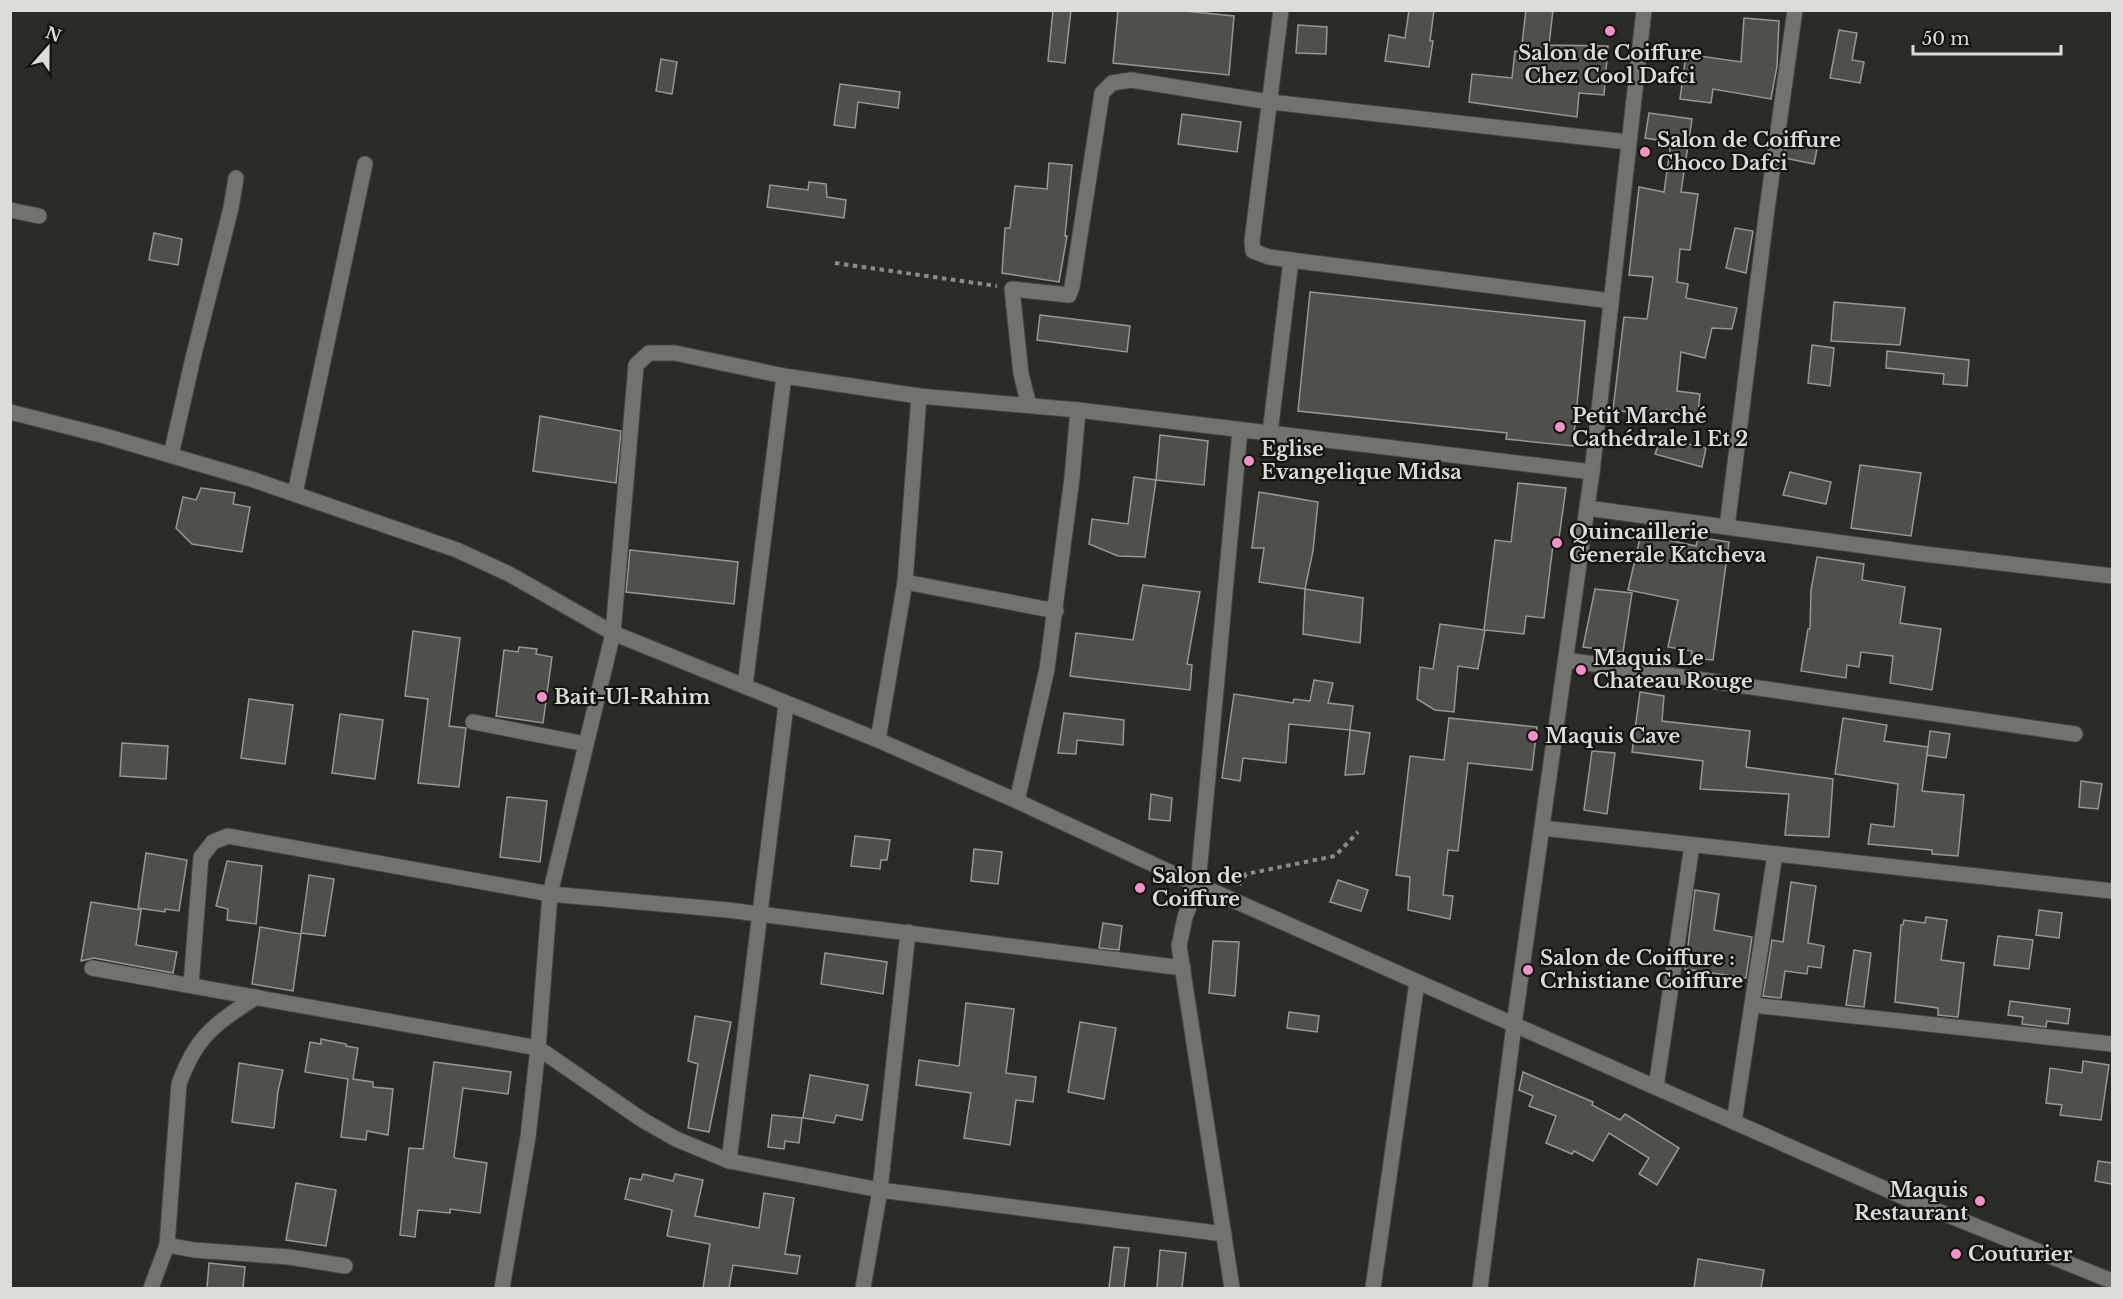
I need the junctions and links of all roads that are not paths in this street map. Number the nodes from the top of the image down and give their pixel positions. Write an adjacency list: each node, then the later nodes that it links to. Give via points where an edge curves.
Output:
1 (1281, 10): 4 (street)
2 (1644, 10): 5 (street)
3 (1796, 10): 23 (street)
4 (1270, 102): 5 (street); 10 (street, via 1253,251); 14 (street, via 1131,80 1112,83 1102,93 1072,287 1068,295 1012,289 1021,374)
5 (1628, 142): 11 (street)
6 (365, 164): 21 (street)
7 (236, 178): 19 (street)
8 (10, 210): 9 (street)
9 (39, 216)
10 (1291, 260): 11 (street); 18 (street)
11 (1611, 301): 20 (street)
12 (784, 376): 13 (street); 27 (street, via 675,353 649,353 636,365); 29 (street)
13 (919, 396): 14 (street); 25 (street)
14 (1029, 405): 15 (street)
15 (1078, 410): 17 (street); 26 (street)
16 (10, 412): 19 (street)
17 (1240, 430): 18 (street); 39 (street)
18 (1270, 433): 20 (street)
19 (171, 455): 21 (street)
20 (1592, 472): 22 (street)
21 (295, 493): 27 (street, via 458,550)
22 (1587, 508): 23 (street); 28 (street)
23 (1727, 527): 24 (street)
24 (2112, 576)
25 (905, 582): 26 (street); 33 (street)
26 (1056, 611): 35 (street)
27 (613, 633): 29 (street); 34 (street)
28 (1566, 660): 32 (street); 36 (street)
29 (745, 686): 30 (street)
30 (786, 705): 33 (street); 42 (street)
31 (473, 722): 34 (street)
32 (2075, 734)
33 (878, 740): 35 (street)
34 (586, 744): 41 (street)
35 (1017, 801): 39 (street)
36 (1542, 828): 37 (street); 50 (street)
37 (1692, 844): 38 (street); 53 (street)
38 (1775, 854): 40 (street); 49 (street)
39 (1198, 884): 45 (street, via 1179,946); 46 (street)
40 (2112, 891)
41 (550, 894): 42 (street); 47 (street, via 228,836 213,842 201,857); 52 (street)
42 (760, 914): 43 (street); 55 (street)
43 (908, 932): 45 (street); 56 (street)
44 (93, 968): 47 (street)
45 (1183, 968): 57 (street)
46 (1416, 982): 50 (street); 65 (street)
47 (191, 986): 48 (street)
48 (256, 997): 52 (street); 58 (street, via 204,1035 188,1059 179,1084)
49 (1752, 1005): 51 (street); 54 (street)
50 (1514, 1025): 53 (street); 66 (street)
51 (2112, 1044)
52 (538, 1048): 55 (street, via 641,1119); 62 (street, via 528,1137)
53 (1656, 1088): 54 (street)
54 (1734, 1122): 60 (street, via 1908,1199)
55 (729, 1161): 56 (street)
56 (880, 1190): 57 (street); 63 (street)
57 (1224, 1234): 64 (street)
58 (167, 1245): 59 (street); 61 (street)
59 (345, 1266)
60 (2112, 1281)
61 (151, 1288)
62 (502, 1288)
63 (863, 1288)
64 (1232, 1288)
65 (1373, 1288)
66 (1480, 1288)

